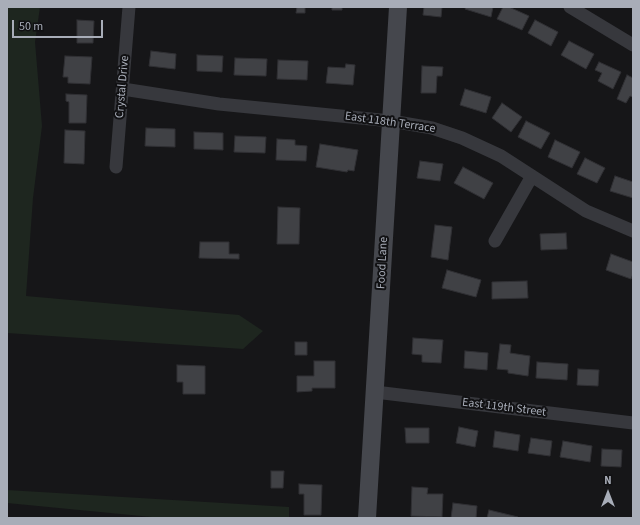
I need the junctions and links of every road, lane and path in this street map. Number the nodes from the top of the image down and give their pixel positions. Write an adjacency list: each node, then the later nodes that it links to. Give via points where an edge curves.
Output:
1 (129, 7): 5 (street, Crystal Drive)
2 (398, 7): 6 (street, Food Lane)
3 (570, 7): 4 (street)
4 (633, 45)
5 (123, 90): 6 (street, East 118th Terrace, via 219,104); 7 (street, Crystal Drive)
6 (391, 121): 8 (street, East 118th Terrace, via 432,128 462,138 501,156); 11 (street, Food Lane)
7 (116, 167)
8 (532, 176): 9 (street, East 118th Terrace, via 586,211); 10 (street)
9 (633, 231)
10 (495, 241)
11 (375, 392): 12 (street, East 119th Street); 13 (street, Food Lane)
12 (633, 423)
13 (367, 518)

